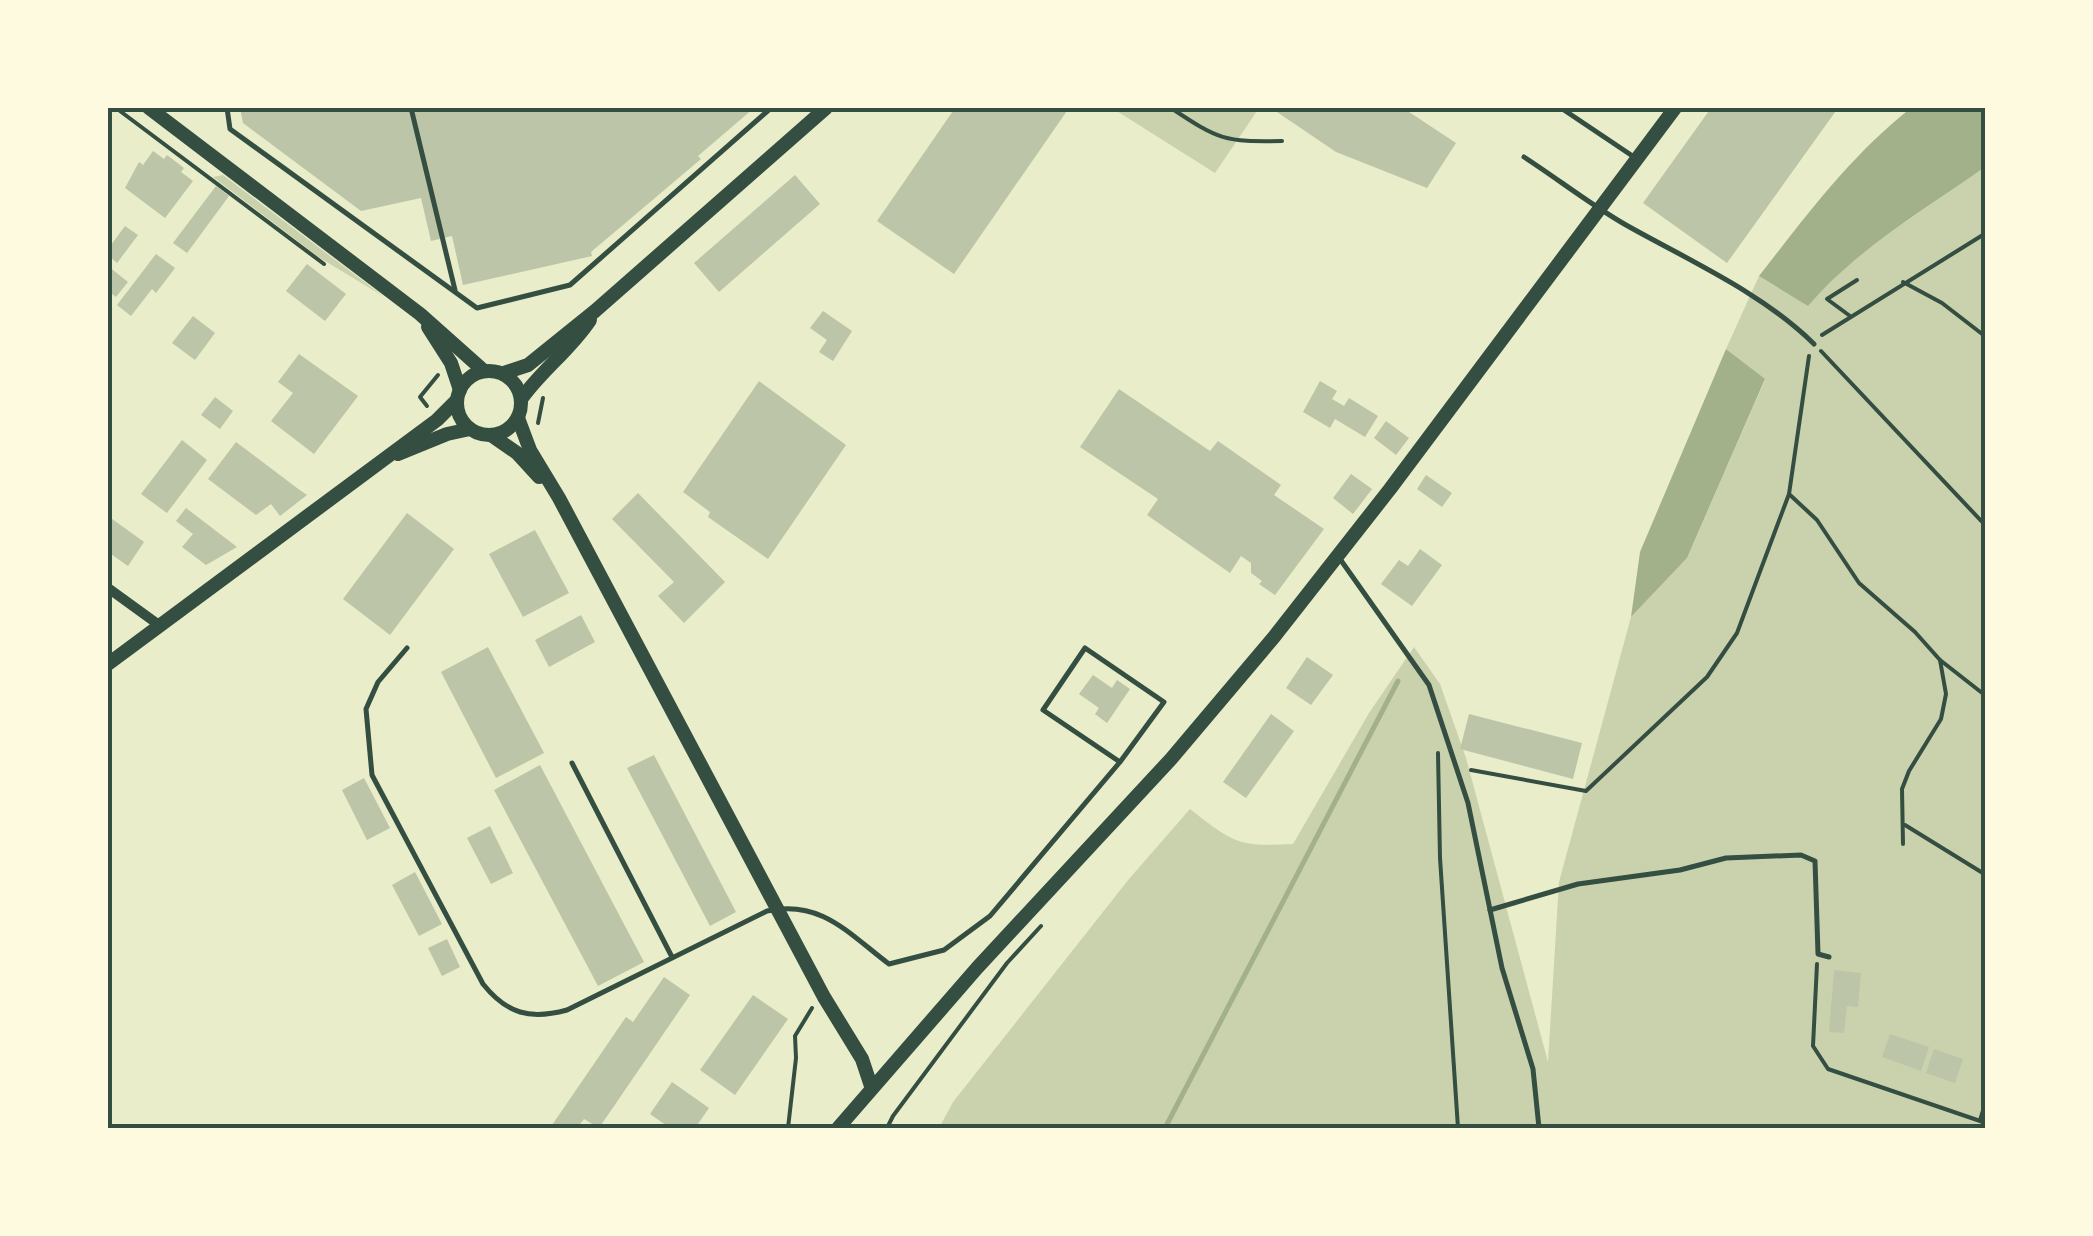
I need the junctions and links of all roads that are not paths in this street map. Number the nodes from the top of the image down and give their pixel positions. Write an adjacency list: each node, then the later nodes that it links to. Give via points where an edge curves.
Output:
1 (149, 108): 13 (street)
2 (227, 108): 11 (lane, via 230,128)
3 (410, 108): 11 (lane)
4 (771, 108): 11 (lane, via 570,285 476,308)
5 (826, 108): 12 (street)
6 (1560, 108): 9 (lane)
7 (1674, 108): 9 (street)
8 (1524, 157): 10 (lane)
9 (1637, 159): 10 (street)
10 (1601, 208): 14 (lane, via 1725,278); 24 (street)
11 (455, 293)
12 (596, 311): 16 (street, via 528,365); 18 (street)
13 (420, 314): 15 (street); 17 (street, via 450,364)
14 (1814, 344)
15 (484, 370): 16 (street); 17 (street)
16 (504, 374): 18 (street)
17 (458, 395): 20 (street, via 458,411); 22 (street, via 437,420)
18 (522, 398): 19 (street)
19 (518, 418): 21 (street); 23 (street)
20 (470, 429): 21 (street); 22 (street)
21 (491, 435): 23 (street)
22 (379, 461): 26 (street)
23 (559, 498): 31 (street)
24 (1338, 557): 32 (lane, via 1429,685 1468,803); 35 (street, via 1171,759)
25 (108, 588): 26 (street)
26 (158, 625): 28 (street)
27 (408, 648): 33 (lane, via 378,682 366,709 372,776 497,1002 518,1014 544,1016)
28 (108, 664)
29 (1120, 762): 29 (lane, via 1164,702 1085,648 1043,710); 31 (lane, via 990,916 944,950 889,964 820,912)
30 (572, 763): 33 (lane)
31 (779, 908): 33 (lane); 35 (street)
32 (1490, 910): 34 (lane, via 1605,879 1726,858 1800,855 1814,861 1818,954); 37 (lane, via 1533,1069)
33 (672, 957)
34 (1829, 957)
35 (872, 1086): 36 (street)
36 (838, 1128)
37 (1539, 1128)

